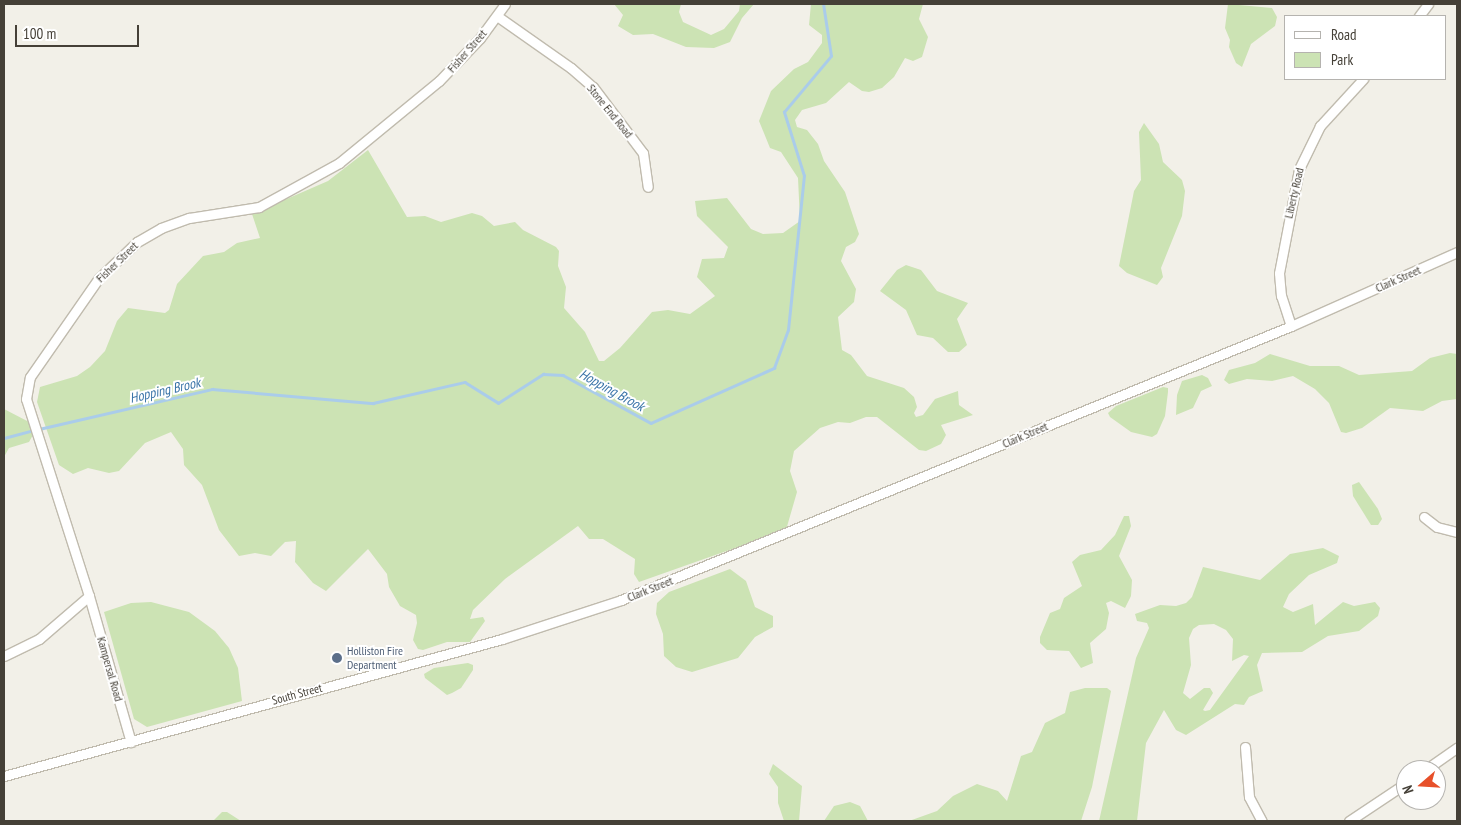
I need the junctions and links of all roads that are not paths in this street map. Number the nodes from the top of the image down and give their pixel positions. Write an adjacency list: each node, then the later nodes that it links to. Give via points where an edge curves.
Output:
1 (505, 4): 4 (street, Fisher Street)
2 (1428, 4): 3 (street)
3 (1420, 15)
4 (497, 16): 6 (street, Stone End Road, via 571,68 592,87 643,154); 11 (street, Fisher Street, via 440,81 339,163 259,207 170,224 144,237 95,283 30,377 26,399)
5 (1362, 80): 8 (street, Liberty Road, via 1320,126 1299,169 1279,273 1281,296)
6 (648, 187)
7 (1457, 252): 8 (street, Clark Street)
8 (1291, 326): 12 (street, Clark Street)
9 (1424, 517): 10 (street, via 1437,528)
10 (1457, 532)
11 (89, 596): 13 (street, via 39,638); 14 (street, Kampersal Road)
12 (589, 611): 14 (street, South Street, via 502,639)
13 (4, 656)
14 (130, 742): 18 (street, South Street)
15 (1245, 747): 20 (street, via 1249,797)
16 (1457, 748): 17 (street)
17 (1440, 760)
18 (4, 776)
19 (1396, 790): 21 (street)
20 (1262, 821)
21 (1349, 821)

